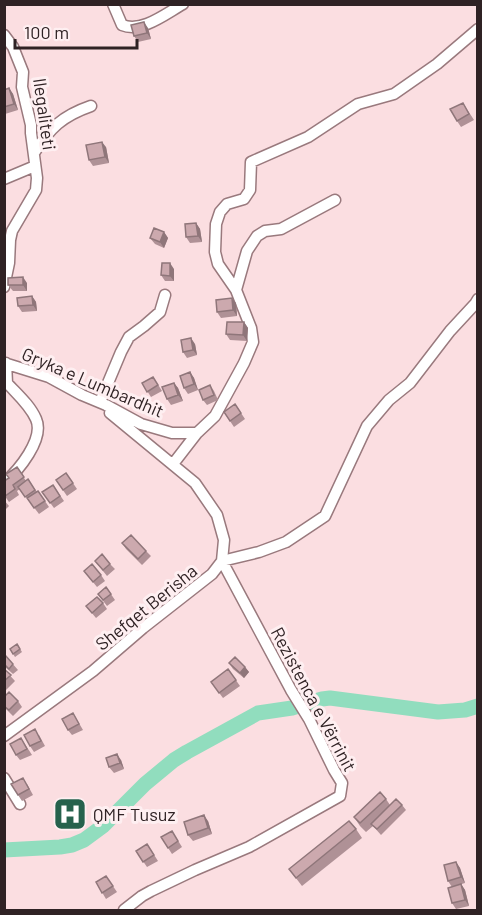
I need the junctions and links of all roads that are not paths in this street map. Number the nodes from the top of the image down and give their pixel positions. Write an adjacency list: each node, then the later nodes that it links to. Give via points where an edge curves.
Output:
1 (113, 4): 2 (street, via 122,25 129,28 155,20)
2 (183, 4)
3 (477, 29): 11 (street, via 394,94 357,104 308,137 251,162 250,190 244,199 227,204 216,224 218,264)
4 (4, 35): 6 (street, Ilegaliteti, via 22,72)
5 (91, 106): 6 (street, via 58,122)
6 (34, 153): 7 (street, Ilegaliteti)
7 (35, 166): 8 (street); 10 (street, Ilegaliteti, via 36,190 12,231)
8 (4, 179)
9 (335, 200): 11 (street, via 281,229 257,236 247,251)
10 (4, 287)
11 (236, 290): 16 (street, via 253,342 215,416)
12 (165, 295): 15 (street, via 160,312 129,337)
13 (477, 299): 19 (street, via 410,382 367,426 325,516 286,542)
14 (5, 363): 15 (street, Gryka e Lumbardhit, via 49,377); 18 (street, via 6,383 38,421 37,437 28,457)
15 (100, 402): 16 (street, Gryka e Lumbardhit, via 141,424 172,433); 17 (street, Shefqet Berisha)
16 (197, 433): 17 (street)
17 (173, 464): 19 (street, Shefqet Berisha, via 195,483 217,514 224,540)
18 (4, 483)
19 (222, 561): 20 (street, Shefqet Berisha, via 212,574 93,671); 23 (street, Rezistenca e Vërrinit, via 342,783 340,796 249,847 151,891)
20 (4, 736)
21 (4, 778): 22 (street)
22 (20, 804)
23 (124, 910)

